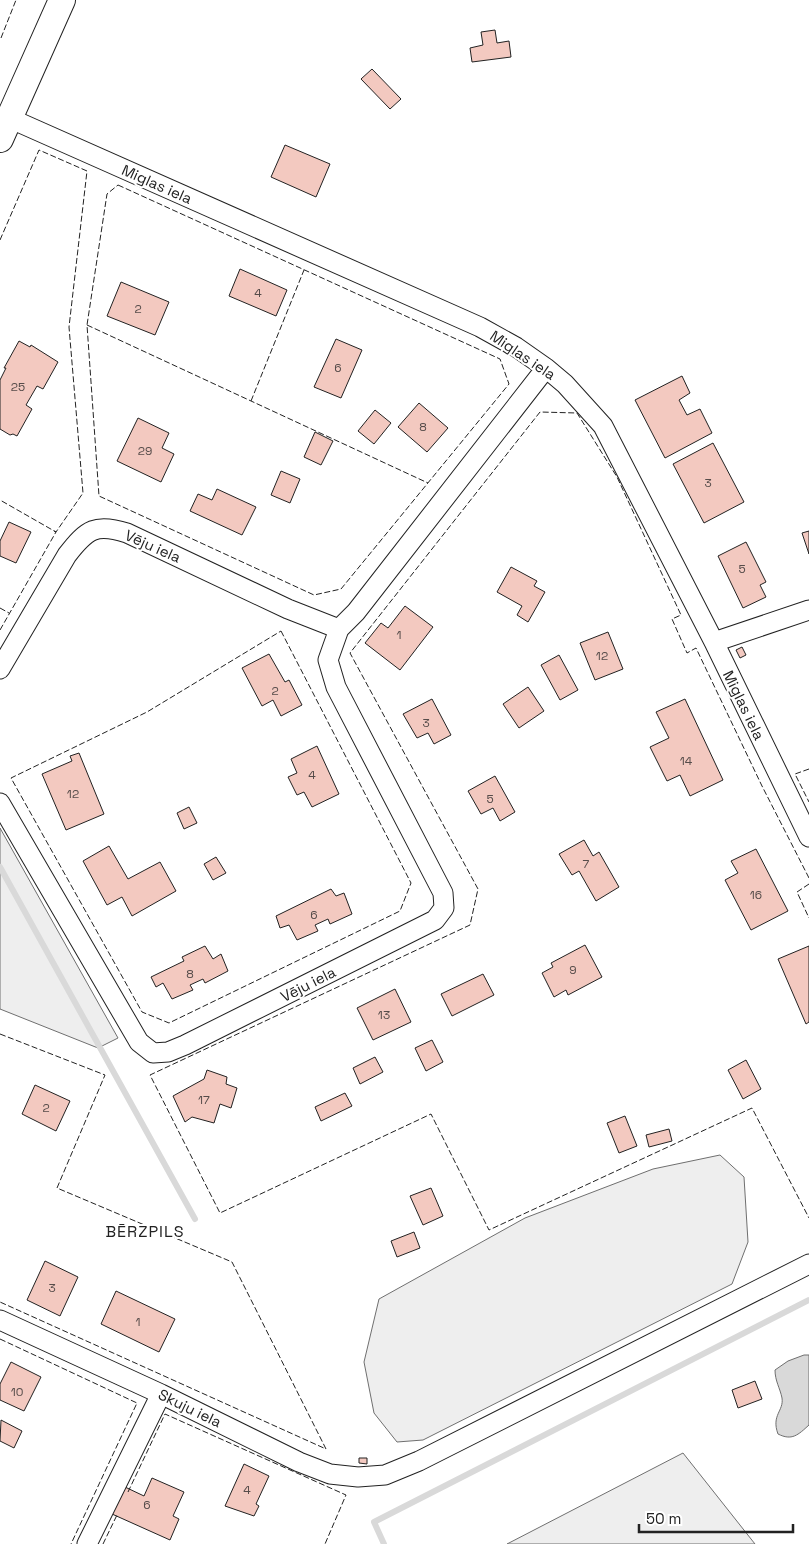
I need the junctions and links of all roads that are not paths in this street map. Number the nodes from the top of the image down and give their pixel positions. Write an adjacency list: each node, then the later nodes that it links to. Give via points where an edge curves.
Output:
1 (62, 0): 2 (main road)
2 (5, 129): 3 (street, Miglas iela, via 480,327)
3 (546, 368): 5 (street, Vēju iela, via 356,612); 6 (street, Miglas iela, via 603,426)
4 (809, 610): 6 (street)
5 (339, 629): 7 (street, Vēju iela, via 288,609 127,533 112,528 96,528 80,539 68,555); 8 (street, Vēju iela, via 328,660 336,688 443,892 444,908 435,920 185,1045 153,1054 139,1042)
6 (714, 642): 9 (street, Miglas iela)
7 (0, 669)
8 (0, 803)
9 (809, 837)
10 (809, 1264): 12 (street, Skuju iela, via 455,1444 385,1475 330,1474)
11 (0, 1320): 12 (street, Skuju iela)
12 (162, 1394): 13 (street)
13 (88, 1544)

